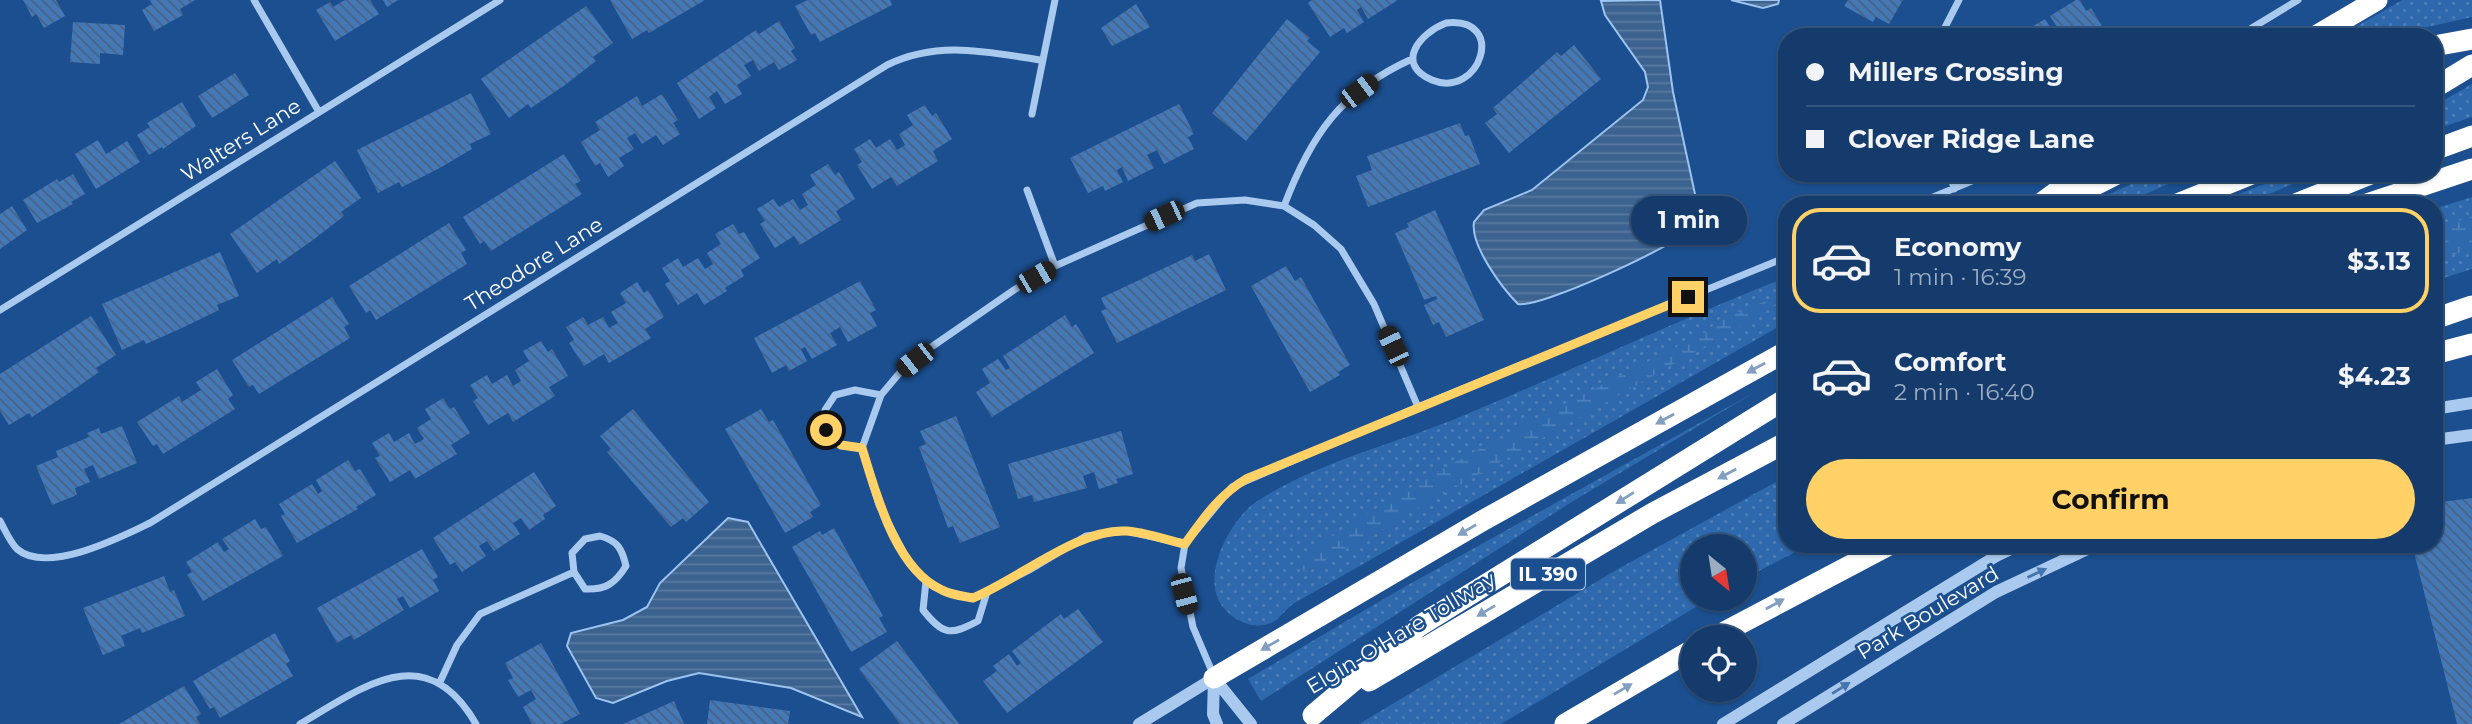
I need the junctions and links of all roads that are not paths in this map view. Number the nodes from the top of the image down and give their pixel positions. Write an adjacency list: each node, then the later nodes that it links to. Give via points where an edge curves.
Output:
1 (254, 0): 16 (street)
2 (500, 0): 16 (street, Walters Lane)
3 (1055, 0): 13 (street)
4 (1959, 0): 7 (street)
5 (2298, 0): 8 (street)
6 (2377, 0): 9 (highway)
7 (1945, 28)
8 (2253, 28)
9 (2329, 28)
10 (2472, 39): 11 (highway)
11 (2443, 44)
12 (1412, 59): 12 (street, via 1426,77 1450,82 1477,67 1482,46 1472,27 1446,23 1425,35 1415,46); 37 (street, via 1370,82 1328,119 1305,154)
13 (1040, 60): 17 (street); 55 (street, Theodore Lane, via 963,49 903,58 150,523 85,552 57,557 27,555 17,549)
14 (2464, 70): 15 (highway)
15 (2443, 83)
16 (319, 112): 41 (street, Walters Lane)
17 (1032, 114)
18 (2472, 136): 19 (highway)
19 (2443, 147)
20 (2472, 169): 21 (highway)
21 (2443, 179)
22 (1952, 182): 29 (street)
23 (1970, 182): 29 (street)
24 (2070, 182): 32 (highway)
25 (2101, 182): 33 (highway)
26 (2232, 182): 34 (highway)
27 (2350, 182): 35 (highway)
28 (2433, 182): 36 (highway)
29 (1954, 189): 31 (street)
30 (1027, 190): 39 (street)
31 (1936, 196)
32 (2051, 196)
33 (2074, 196)
34 (2197, 196)
35 (2316, 196)
36 (2391, 196)
37 (1284, 205): 39 (street, via 1245,200 1197,204); 49 (street, via 1322,231 1351,261)
38 (1778, 261): 49 (street)
39 (1055, 266): 46 (street, via 928,349)
40 (2472, 306): 42 (highway)
41 (0, 310)
42 (2443, 316)
43 (2472, 344): 44 (highway)
44 (2443, 352)
45 (1778, 356): 65 (highway, one-way to 65)
46 (881, 395): 54 (street); 54 (street, via 855,390 835,395 825,411 826,430 841,445)
47 (2472, 402): 50 (street)
48 (1778, 404): 67 (highway, one-way to 67, via 1419,626)
49 (1418, 407): 56 (street, via 1232,487)
50 (2443, 407)
51 (2472, 435): 52 (street)
52 (2443, 439)
53 (1778, 447): 67 (highway, Elgin-O'Hare Tollway / IL 390, one-way to 67, via 1653,513)
54 (862, 448): 61 (street, via 879,505 908,561)
55 (0, 522)
56 (1185, 544): 62 (street, via 1126,531 1086,536); 65 (street, via 1181,568 1184,594)
57 (1874, 553): 63 (highway, one-way to 57)
58 (2002, 553): 74 (street, Park Boulevard)
59 (2079, 553): 75 (street, Park Boulevard, one-way to 59, via 1996,592)
60 (574, 572): 60 (street, via 584,589 602,590 618,579 626,566 623,551 614,540 600,536 585,539 572,553); 66 (street, via 480,614 457,645)
61 (926, 581): 62 (street, via 943,591 973,598); 62 (street, via 923,610 938,628 957,632 978,621)
62 (987, 592)
63 (1738, 625)
64 (1680, 657): 73 (highway, one-way to 64)
65 (1214, 678): 70 (street); 71 (street); 72 (street)
66 (440, 682): 68 (street, via 417,676 374,681); 69 (street)
67 (1306, 719)
68 (300, 724)
69 (476, 724)
70 (1139, 724)
71 (1217, 724)
72 (1251, 724)
73 (1565, 724)
74 (1723, 724)
75 (1783, 724)

